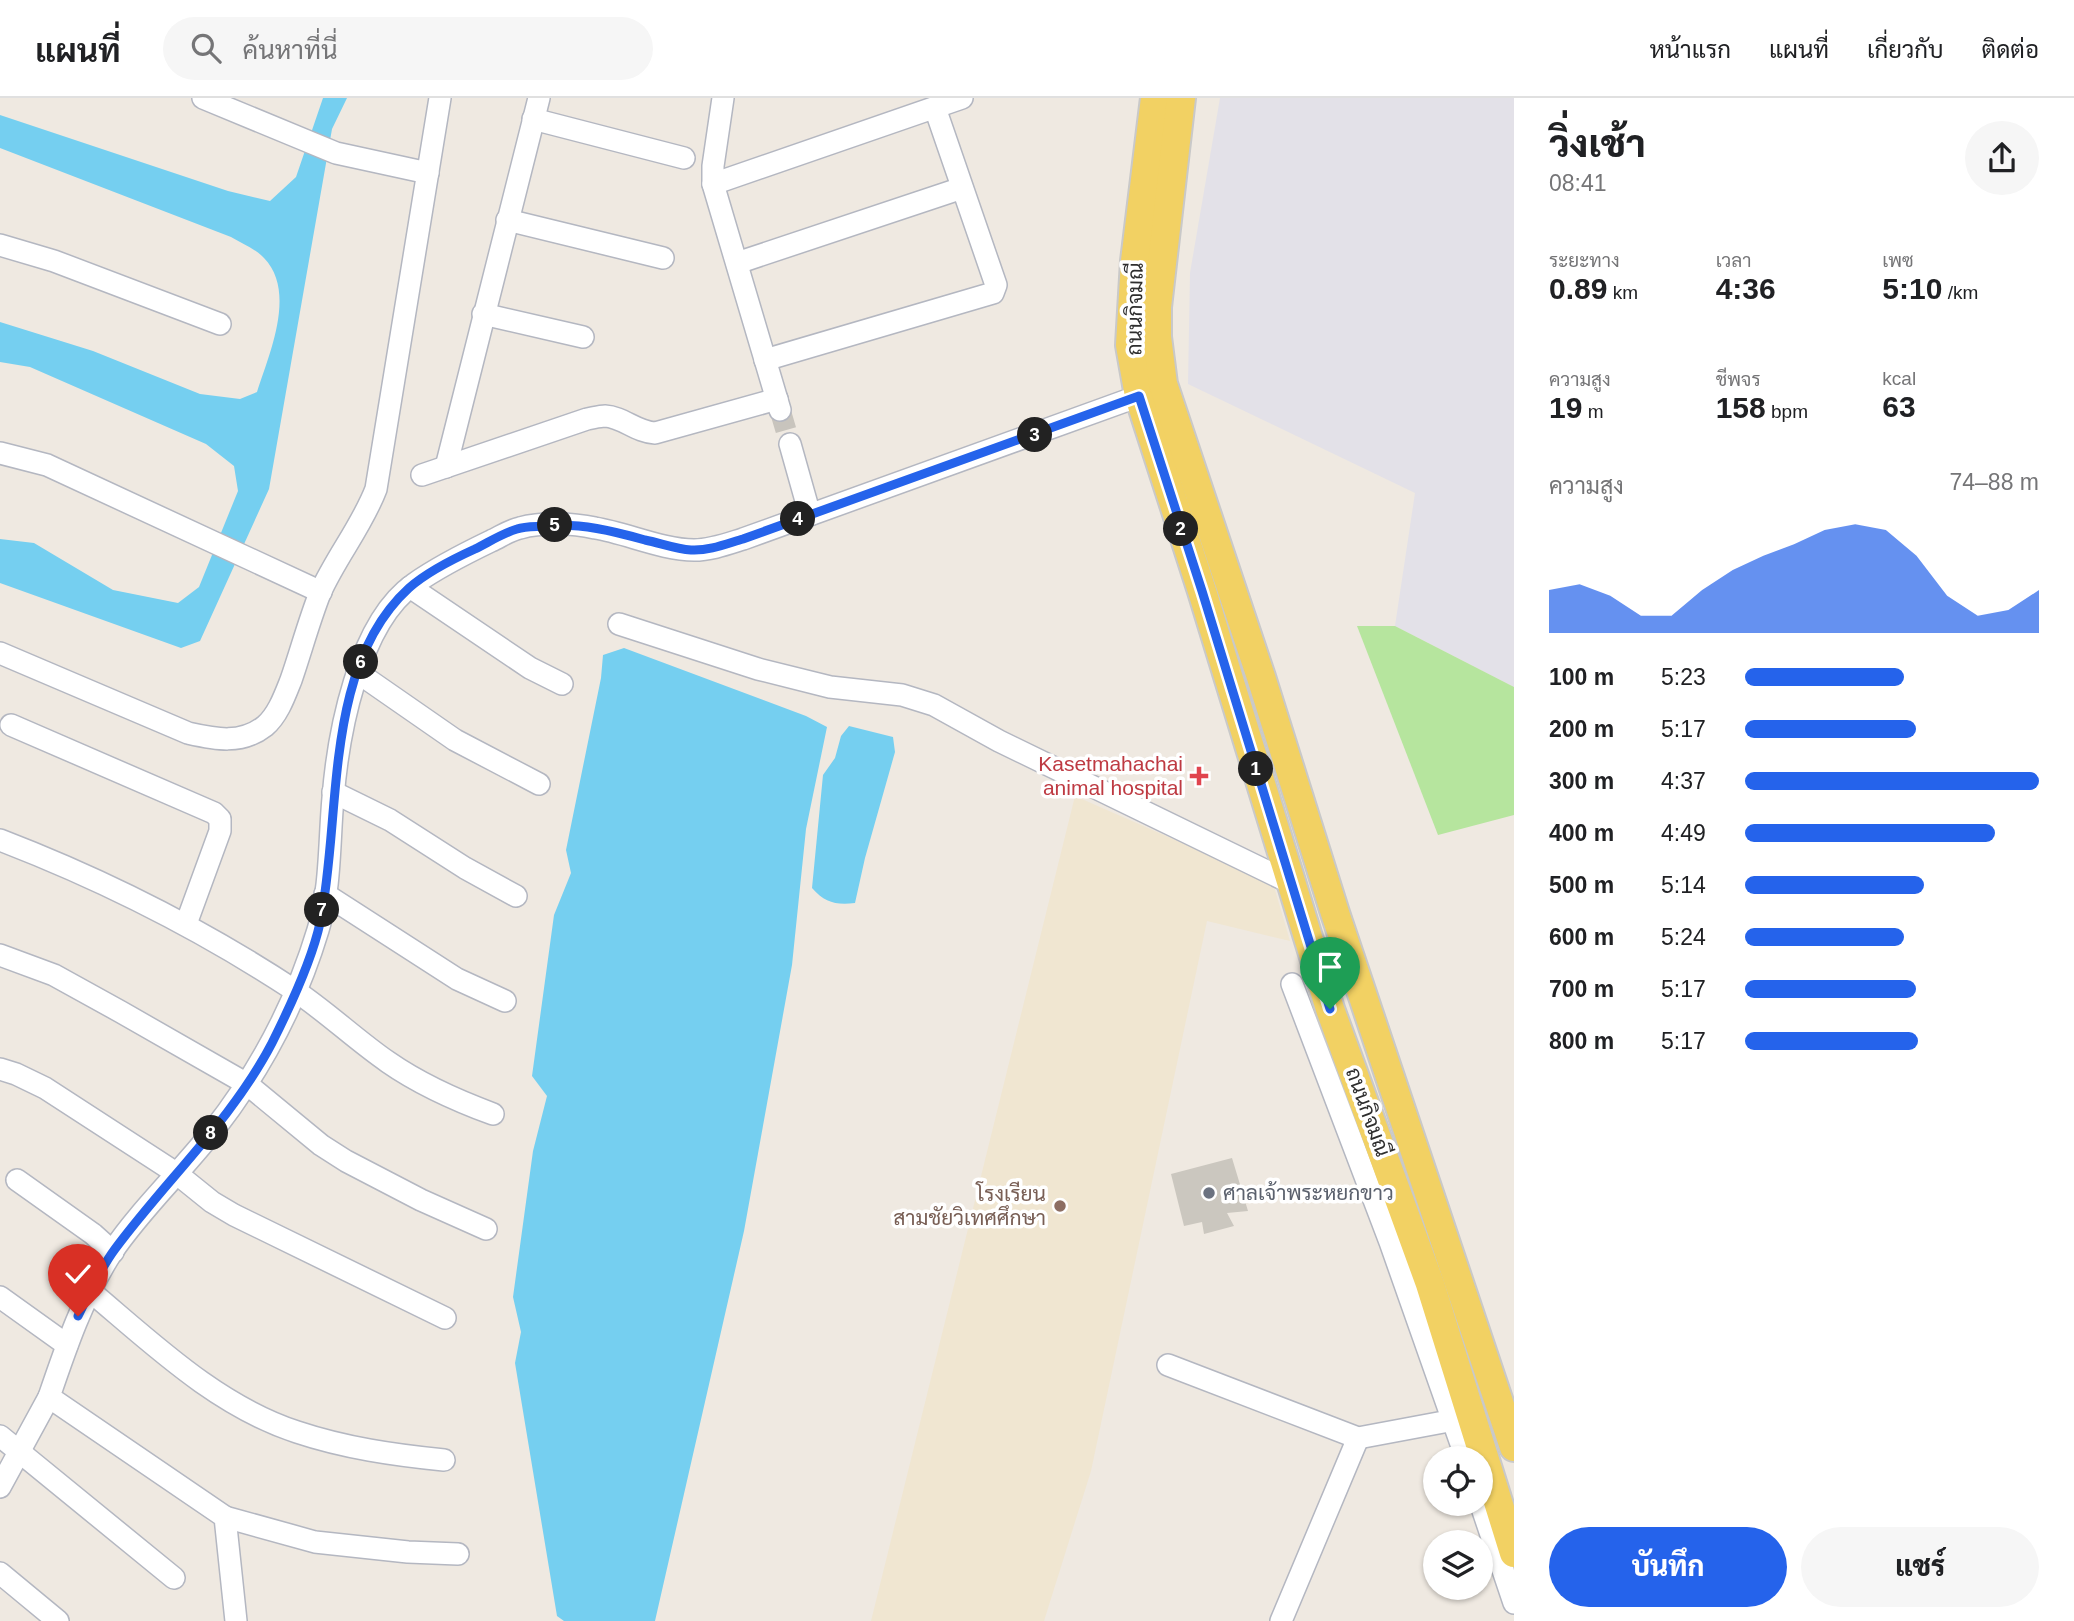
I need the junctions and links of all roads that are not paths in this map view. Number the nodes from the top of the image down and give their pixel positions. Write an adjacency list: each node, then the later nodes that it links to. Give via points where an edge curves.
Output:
1 (203, 98): 11 (street, via 337,153)
2 (440, 98): 11 (street)
3 (539, 98): 9 (street)
4 (723, 98): 12 (street)
5 (962, 98): 8 (street)
6 (1155, 98): 22 (main road, ถนนกิจมณี, via 1132,304 1130,345)
7 (1181, 98): 48 (main road, ถนนกิจมณี, via 1157,307 1163,384)
8 (934, 107): 12 (street); 13 (street)
9 (533, 119): 10 (street); 14 (street)
10 (684, 158)
11 (428, 173): 29 (street, via 376,489)
12 (713, 184): 17 (street)
13 (962, 188): 17 (street); 21 (street, via 996,285 993,293)
14 (507, 220): 16 (street); 18 (street)
15 (0, 245): 19 (street)
16 (663, 258)
17 (737, 263): 21 (street)
18 (482, 314): 20 (street); 25 (street)
19 (220, 324)
20 (583, 337)
21 (765, 360): 25 (street, via 778,405 655,433 606,416 587,419)
22 (1139, 396): 27 (street); 38 (main road, ถนนกิจมณี)
23 (790, 444): 27 (street)
24 (0, 453): 29 (street, via 47,466)
25 (446, 467): 26 (street)
26 (422, 475)
27 (810, 515): 28 (street, via 733,542 691,550 591,527 519,528 457,557)
28 (410, 587): 32 (street, via 368,643); 33 (street, via 530,668)
29 (321, 592): 31 (street, via 280,707 267,724 235,740 188,733)
30 (620, 624): 38 (street, via 758,669 934,705)
31 (0, 653)
32 (357, 673): 35 (street, via 455,740); 36 (street)
33 (562, 684)
34 (11, 725): 41 (street, via 214,813 220,831)
35 (539, 784)
36 (333, 792): 39 (street); 40 (street, via 390,820)
37 (0, 840): 41 (street, via 99,880)
38 (1291, 883): 49 (main road, ถนนกิจมณี)
39 (325, 894): 44 (street, via 319,927); 45 (street, via 457,979)
40 (516, 895)
41 (186, 924): 44 (street)
42 (0, 955): 47 (street, via 54,975)
43 (1292, 984): 61 (street)
44 (296, 991): 47 (street); 50 (street, via 416,1081)
45 (505, 1001)
46 (0, 1069): 51 (street, via 45,1088)
47 (247, 1084): 51 (street); 53 (street, via 346,1161)
48 (1397, 1093): 49 (main road); 65 (main road, ถนนกิจมณี)
49 (1365, 1104): 61 (main road, ถนนกิจมณี, via 1430,1284)
50 (492, 1114)
51 (176, 1173): 54 (street); 57 (street, via 234,1215)
52 (17, 1180): 54 (street)
53 (486, 1229)
54 (113, 1251): 55 (street)
55 (90, 1291): 58 (street); 67 (street, via 204,1383 266,1419 295,1432 365,1450)
56 (0, 1297): 58 (street)
57 (445, 1318)
58 (67, 1345): 60 (street)
59 (1167, 1365): 63 (street)
60 (49, 1397): 66 (street); 70 (street)
61 (1462, 1419): 63 (street); 64 (street); 71 (main road, ถนนกิจมณี)
62 (0, 1436): 66 (street)
63 (1357, 1438): 78 (street)
64 (1465, 1446)
65 (1514, 1447)
66 (20, 1451): 68 (street); 74 (street)
67 (444, 1460)
68 (0, 1487)
69 (1485, 1516): 75 (street)
70 (225, 1517): 72 (street, via 315,1542); 77 (street)
71 (1514, 1553)
72 (458, 1554)
73 (0, 1573): 76 (street)
74 (174, 1578)
75 (1514, 1603)
76 (58, 1621)
77 (236, 1621)
78 (1281, 1621)

